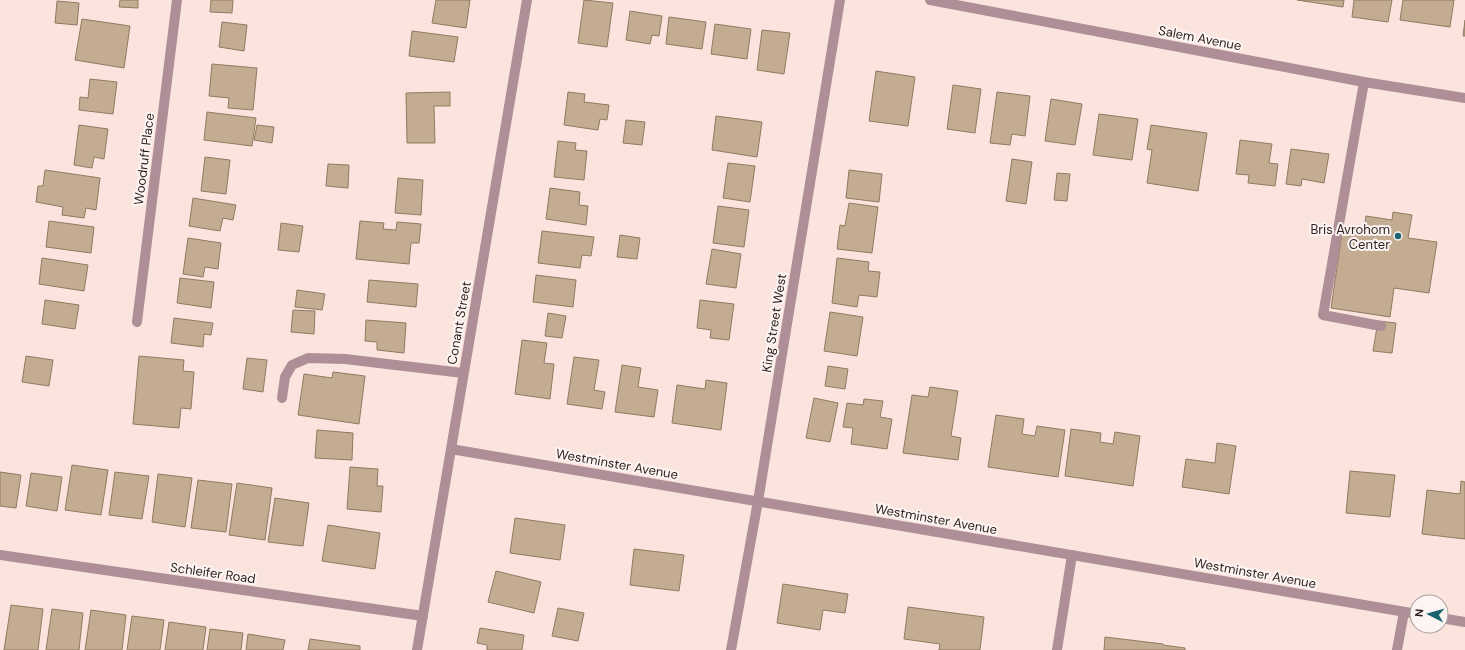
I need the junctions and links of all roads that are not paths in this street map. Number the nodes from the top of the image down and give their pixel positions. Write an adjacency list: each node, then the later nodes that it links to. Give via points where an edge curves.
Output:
1 (176, 0): 7 (street, Woodruff Place)
2 (527, 0): 9 (street, Conant Street)
3 (840, 0): 12 (street, King Street West)
4 (930, 0): 5 (street, Salem Avenue)
5 (1364, 82): 6 (street, Salem Avenue); 8 (street, via 1323,315)
6 (1465, 98)
7 (137, 322)
8 (1381, 326)
9 (463, 373): 10 (street, via 345,359 308,358 292,366 286,377); 11 (street, Conant Street)
10 (282, 398)
11 (451, 449): 12 (street, Westminster Avenue); 17 (street, Conant Street)
12 (758, 501): 14 (street, Westminster Avenue); 21 (street, King Street West)
13 (0, 555): 17 (street, Schleifer Road)
14 (1072, 555): 15 (street, Westminster Avenue); 22 (street)
15 (1404, 612): 16 (street, Westminster Avenue); 23 (street)
16 (1409, 613)
17 (423, 616): 20 (street, Conant Street)
18 (1449, 619): 19 (street)
19 (1465, 622)
20 (417, 650)
21 (731, 650)
22 (1057, 650)
23 (1397, 650)

